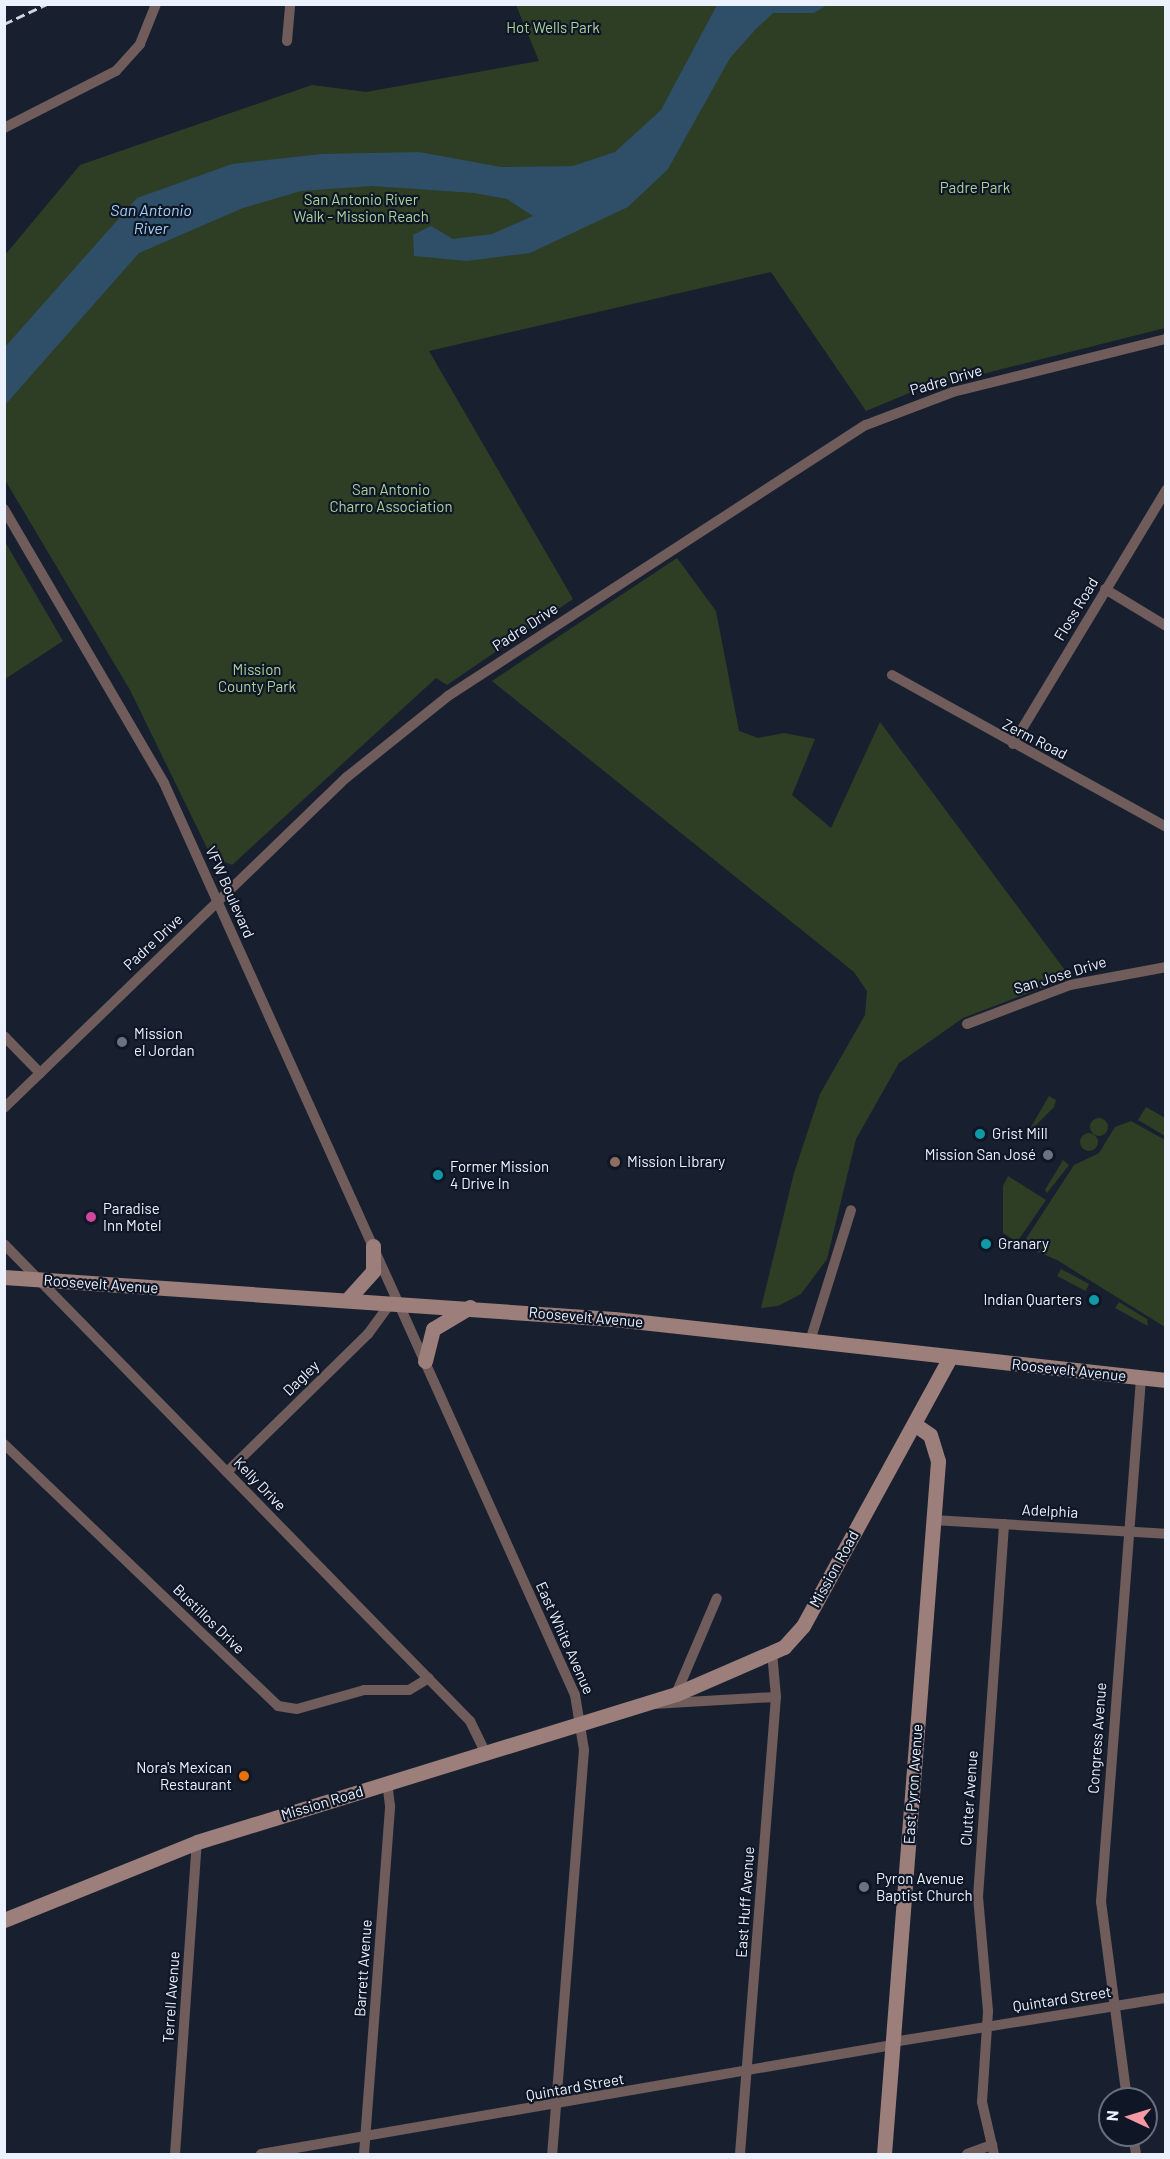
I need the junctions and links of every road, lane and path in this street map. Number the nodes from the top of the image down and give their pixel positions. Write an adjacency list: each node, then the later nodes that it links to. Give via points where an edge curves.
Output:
1 (156, 4): 4 (street, via 140,44 116,71)
2 (290, 4): 3 (street)
3 (287, 41)
4 (4, 128)
5 (1166, 339): 13 (street, Padre Drive, via 944,395 842,439 422,713)
6 (1166, 490): 8 (street, Floss Road)
7 (4, 509): 13 (street, VFW Boulevard, via 164,783)
8 (1105, 589): 9 (street); 11 (street, Floss Road)
9 (1166, 626)
10 (892, 675): 11 (street, Zerm Road)
11 (1013, 744): 12 (street, Zerm Road)
12 (1166, 827)
13 (218, 902): 17 (street, Padre Drive); 21 (street, VFW Boulevard)
14 (1166, 967): 15 (street, San Jose Drive, via 1070,985)
15 (967, 1024)
16 (4, 1036): 17 (street)
17 (40, 1073): 18 (street, Padre Drive)
18 (4, 1108)
19 (850, 1210): 27 (street)
20 (4, 1244): 23 (street, Kelly Drive)
21 (373, 1246): 24 (street, via 373,1271); 25 (street, VFW Boulevard)
22 (4, 1277): 23 (street, Roosevelt Avenue)
23 (39, 1280): 24 (street, Roosevelt Avenue); 34 (street, Kelly Drive)
24 (348, 1299): 25 (street, Roosevelt Avenue)
25 (395, 1302): 26 (street, Roosevelt Avenue); 29 (street, East White Avenue); 34 (street, Dagley, via 368,1334)
26 (470, 1307): 27 (street, Roosevelt Avenue); 29 (street, via 434,1329)
27 (810, 1341): 28 (street, Roosevelt Avenue)
28 (950, 1357): 30 (street, Roosevelt Avenue); 32 (street, Mission Road)
29 (425, 1361): 45 (street, East White Avenue, via 575,1695)
30 (1141, 1378): 31 (street, Roosevelt Avenue); 37 (street, Congress Avenue)
31 (1166, 1380)
32 (914, 1424): 35 (street, East Pyron Avenue, via 936,1447); 40 (street, Mission Road, via 803,1626)
33 (4, 1444): 41 (street, Bustillos Drive, via 278,1706 297,1709 364,1690 409,1690)
34 (227, 1472): 41 (street, Kelly Drive)
35 (933, 1520): 36 (street, Adelphia); 53 (street, East Pyron Avenue)
36 (1004, 1524): 37 (street, Adelphia); 52 (street, Clutter Avenue, via 978,1897)
37 (1127, 1531): 38 (street, Adelphia); 51 (street, Congress Avenue, via 1101,1902)
38 (1166, 1534)
39 (717, 1598): 42 (street)
40 (772, 1652): 42 (street, Mission Road); 43 (street, East Huff Avenue)
41 (429, 1678): 46 (street, Kelly Drive, via 470,1721)
42 (676, 1694): 44 (street, Mission Road)
43 (776, 1697): 44 (street, Mission Road); 54 (street, East Huff Avenue)
44 (646, 1703): 45 (street, Mission Road)
45 (582, 1722): 46 (street, Mission Road); 56 (street, East White Avenue)
46 (485, 1752): 47 (street, Mission Road)
47 (387, 1783): 48 (street, Mission Road); 57 (street, Barrett Avenue, via 390,1806)
48 (197, 1842): 49 (street, Mission Road); 59 (street, Terrell Avenue)
49 (4, 1920)
50 (1166, 1998): 51 (street, Quintard Street)
51 (1112, 2006): 52 (street, Quintard Street); 55 (street, Congress Avenue)
52 (988, 2025): 53 (street, Quintard Street); 58 (street, Clutter Avenue, via 982,2102)
53 (893, 2043): 54 (street, Quintard Street); 64 (street, East Pyron Avenue)
54 (747, 2073): 56 (street, Quintard Street); 63 (street, East Huff Avenue)
55 (1125, 2087)
56 (556, 2106): 57 (street, Quintard Street); 62 (street, East White Avenue)
57 (365, 2137): 60 (street, Quintard Street); 61 (street, Barrett Avenue)
58 (993, 2150): 65 (street, Clutter Avenue)
59 (175, 2154)
60 (261, 2154)
61 (364, 2154)
62 (552, 2154)
63 (740, 2154)
64 (884, 2154)
65 (968, 2154)

